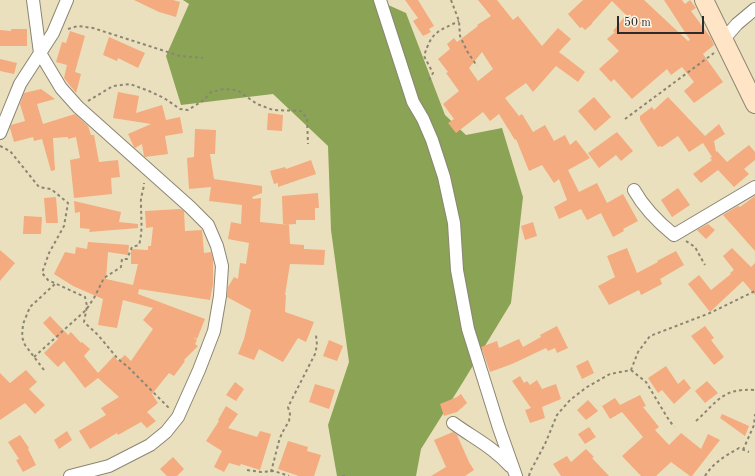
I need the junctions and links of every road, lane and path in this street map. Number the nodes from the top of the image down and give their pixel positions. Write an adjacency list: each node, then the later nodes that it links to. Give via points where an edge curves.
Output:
1 (33, 0): 10 (street)
2 (67, 0): 8 (street)
3 (380, 0): 42 (street, via 413,102 432,140 444,177 454,223 457,270 468,329)
4 (451, 0): 7 (path)
5 (704, 0): 9 (street)
6 (755, 9): 9 (street)
7 (459, 21): 12 (path, via 460,36); 13 (path, via 434,34 428,43 424,56 433,73)
8 (53, 33): 10 (street); 11 (path, via 78,26 94,28 180,56)
9 (724, 39): 14 (street); 16 (path, via 718,50)
10 (40, 53): 15 (street, via 61,88); 17 (street, via 20,84)
11 (203, 58)
12 (477, 66)
13 (429, 80)
14 (753, 93)
15 (78, 108): 18 (path, via 113,86 130,84 164,98 180,109 188,110 211,92 237,90 257,104 273,110 301,111 307,119); 20 (street)
16 (625, 119)
17 (0, 133)
18 (308, 144)
19 (0, 146): 25 (path, via 10,151 39,187 51,189 68,203 64,226 49,253 42,273)
20 (146, 168): 27 (path, via 140,203 143,222 139,245 132,247 127,259 122,259 121,267 104,278); 34 (street, via 208,226 222,266 214,330)
21 (755, 186): 23 (street)
22 (634, 190): 23 (street, via 660,223)
23 (674, 235): 24 (path, via 695,246)
24 (705, 264)
25 (56, 284): 27 (path, via 85,297); 29 (path, via 30,307 23,324 22,337)
26 (755, 290): 31 (path, via 710,313 650,336 638,352)
27 (86, 310): 29 (path); 34 (path, via 84,322)
28 (316, 335): 41 (path, via 317,345 314,354 288,407 289,421 280,437)
29 (34, 357): 30 (path)
30 (44, 370)
31 (631, 370): 37 (path, via 646,382); 45 (path, via 610,374 570,400 557,416)
32 (755, 390): 35 (path, via 730,391)
33 (755, 414): 38 (path, via 754,425)
34 (178, 417): 43 (street, via 166,432 150,445 110,466)
35 (696, 421)
36 (453, 423): 42 (street, via 491,448)
37 (674, 427)
38 (743, 450): 39 (path); 46 (path, via 739,448 717,461)
39 (749, 452)
40 (247, 470): 41 (path)
41 (271, 472): 44 (path)
42 (516, 473)
43 (70, 476)
44 (289, 476)
45 (529, 476)
46 (705, 476)

